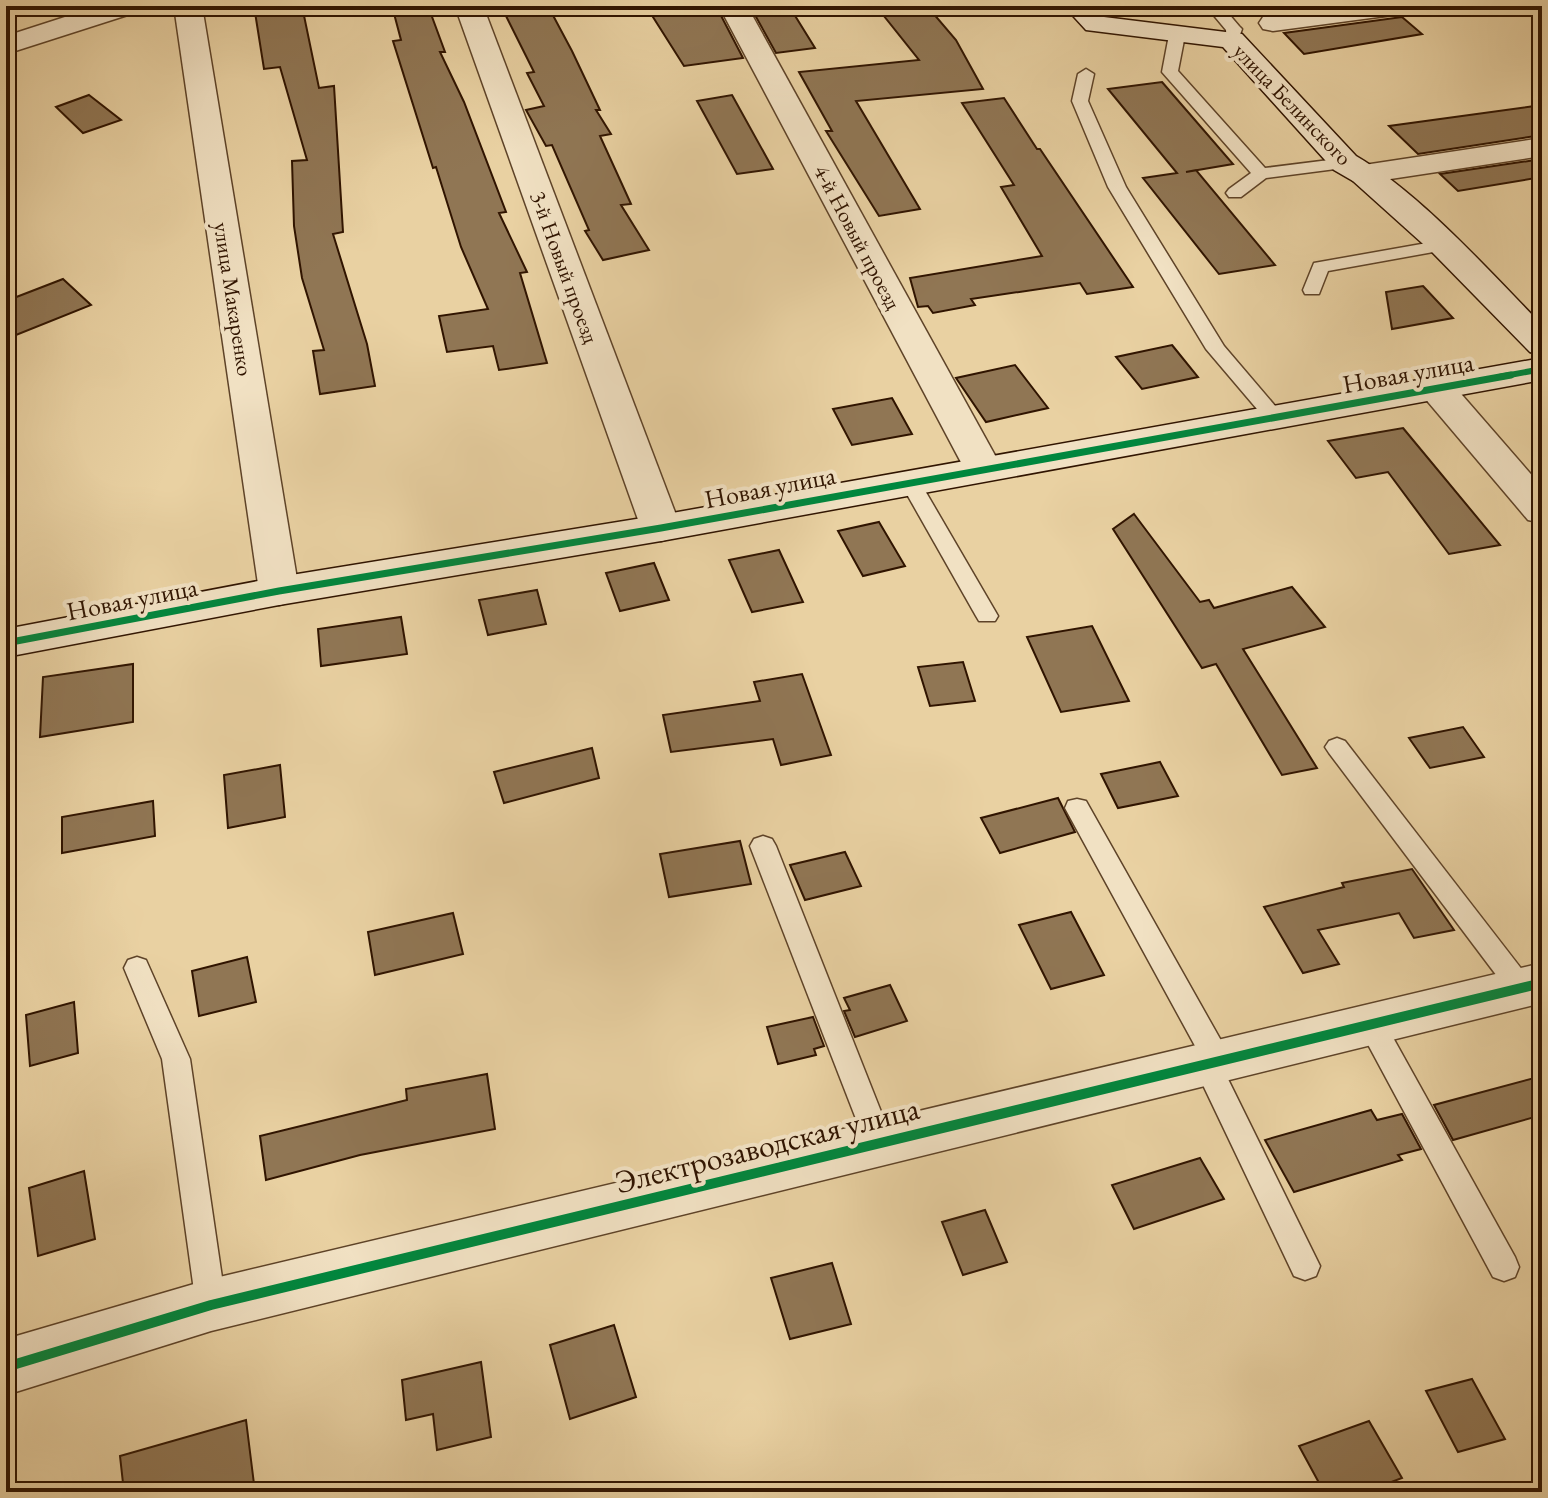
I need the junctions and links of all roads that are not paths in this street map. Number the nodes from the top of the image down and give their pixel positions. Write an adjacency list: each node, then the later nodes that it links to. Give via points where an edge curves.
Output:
1 (127, 6): 11 (street)
2 (188, 6): 27 (street, улица Макаренко)
3 (469, 6): 26 (street, 3-й Новый проезд)
4 (733, 6): 23 (street, 4-й Новый проезд)
5 (1078, 6): 9 (street, улица Белинского, via 1096,24)
6 (1214, 6): 10 (lane, via 1234,29)
7 (1401, 6): 8 (street)
8 (1273, 23)
9 (1177, 35): 10 (street, улица Белинского); 15 (lane, via 1170,72)
10 (1232, 40): 14 (street, улица Белинского)
11 (6, 45)
12 (1086, 74): 22 (lane, via 1080,101 1117,187 1216,349)
13 (1542, 147): 14 (street)
14 (1355, 168): 15 (lane); 17 (street, улица Белинского)
15 (1261, 174): 16 (lane)
16 (1235, 193)
17 (1444, 245): 18 (lane, via 1320,267); 19 (street, улица Белинского)
18 (1312, 290)
19 (1542, 345)
20 (1542, 369): 21 (street, Новая улица)
21 (1436, 388): 22 (street, Новая улица); 25 (street)
22 (1275, 418): 23 (street, Новая улица)
23 (983, 468): 24 (street, Новая улица)
24 (910, 482): 26 (street, Новая улица); 28 (lane)
25 (1542, 511)
26 (661, 528): 27 (street, Новая улица)
27 (279, 591): 29 (street, Новая улица)
28 (987, 616)
29 (6, 643)
30 (1337, 747): 34 (lane)
31 (1077, 808): 36 (lane)
32 (763, 846): 37 (lane)
33 (137, 968): 40 (lane, via 176,1059)
34 (1532, 986): 35 (street, Электрозаводская улица)
35 (1371, 1024): 36 (street, Электрозаводская улица); 39 (lane)
36 (1212, 1062): 37 (street, Электрозаводская улица); 38 (lane)
37 (879, 1142): 40 (street, Электрозаводская улица)
38 (1305, 1266)
39 (1504, 1267)
40 (211, 1305): 41 (street, Электрозаводская улица)
41 (6, 1367)

